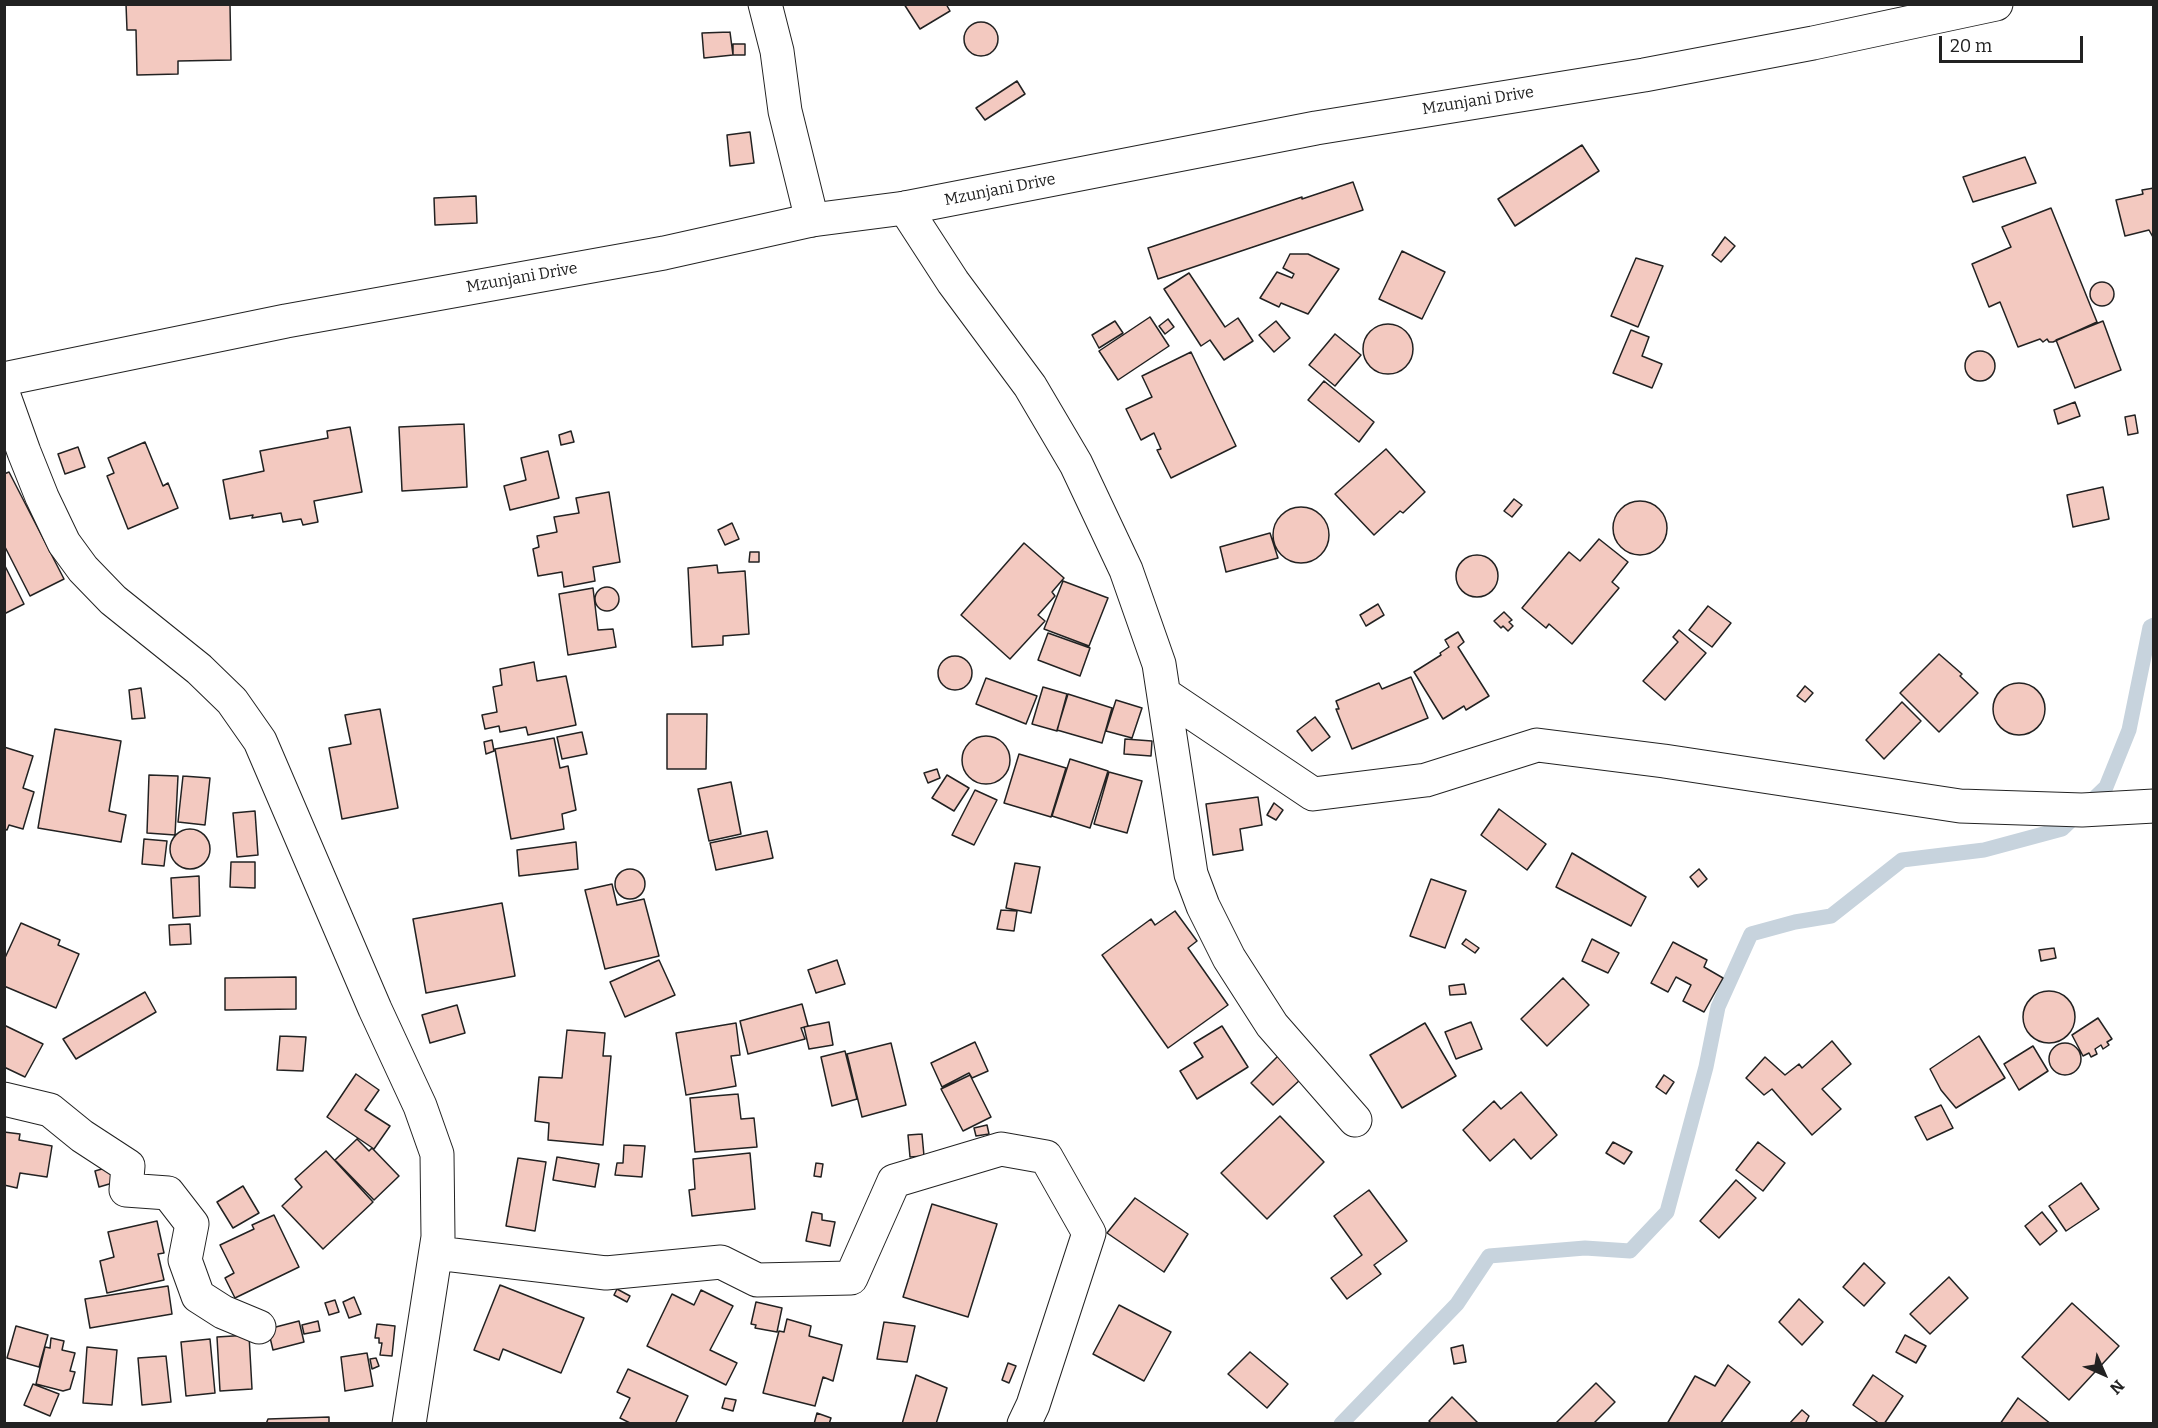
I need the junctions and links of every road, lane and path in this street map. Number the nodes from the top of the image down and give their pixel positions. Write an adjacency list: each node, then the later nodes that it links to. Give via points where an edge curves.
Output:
1 (765, 4): 5 (street, via 777,51 785,111)
2 (1996, 4): 3 (street, Mzunjani Drive)
3 (1929, 11): 4 (street, Mzunjani Drive, via 1813,43 1644,75 1316,128)
4 (905, 208): 5 (street, Mzunjani Drive); 8 (street, via 953,282 1030,386 1076,464 1126,570 1159,664)
5 (812, 220): 6 (street, Mzunjani Drive, via 664,253 286,321)
6 (4, 379)
7 (4, 396): 12 (street, via 42,497 64,543 83,569 113,600 224,693 260,741 420,1106 437,1154)
8 (1164, 694): 9 (street, via 1313,794 1426,780 1537,745 1960,806 2082,810); 11 (street, via 1191,874 1203,906 1229,958 1272,1025)
9 (2154, 806)
10 (4, 1099): 13 (street, via 50,1110 128,1166 126,1190 168,1193 192,1224 184,1260 198,1296)
11 (1355, 1120)
12 (436, 1253): 14 (street); 15 (street, via 606,1273 721,1262 757,1280 851,1278 894,1181 1001,1149 1046,1157 1089,1233)
13 (258, 1327)
14 (409, 1424)
15 (1024, 1424)

